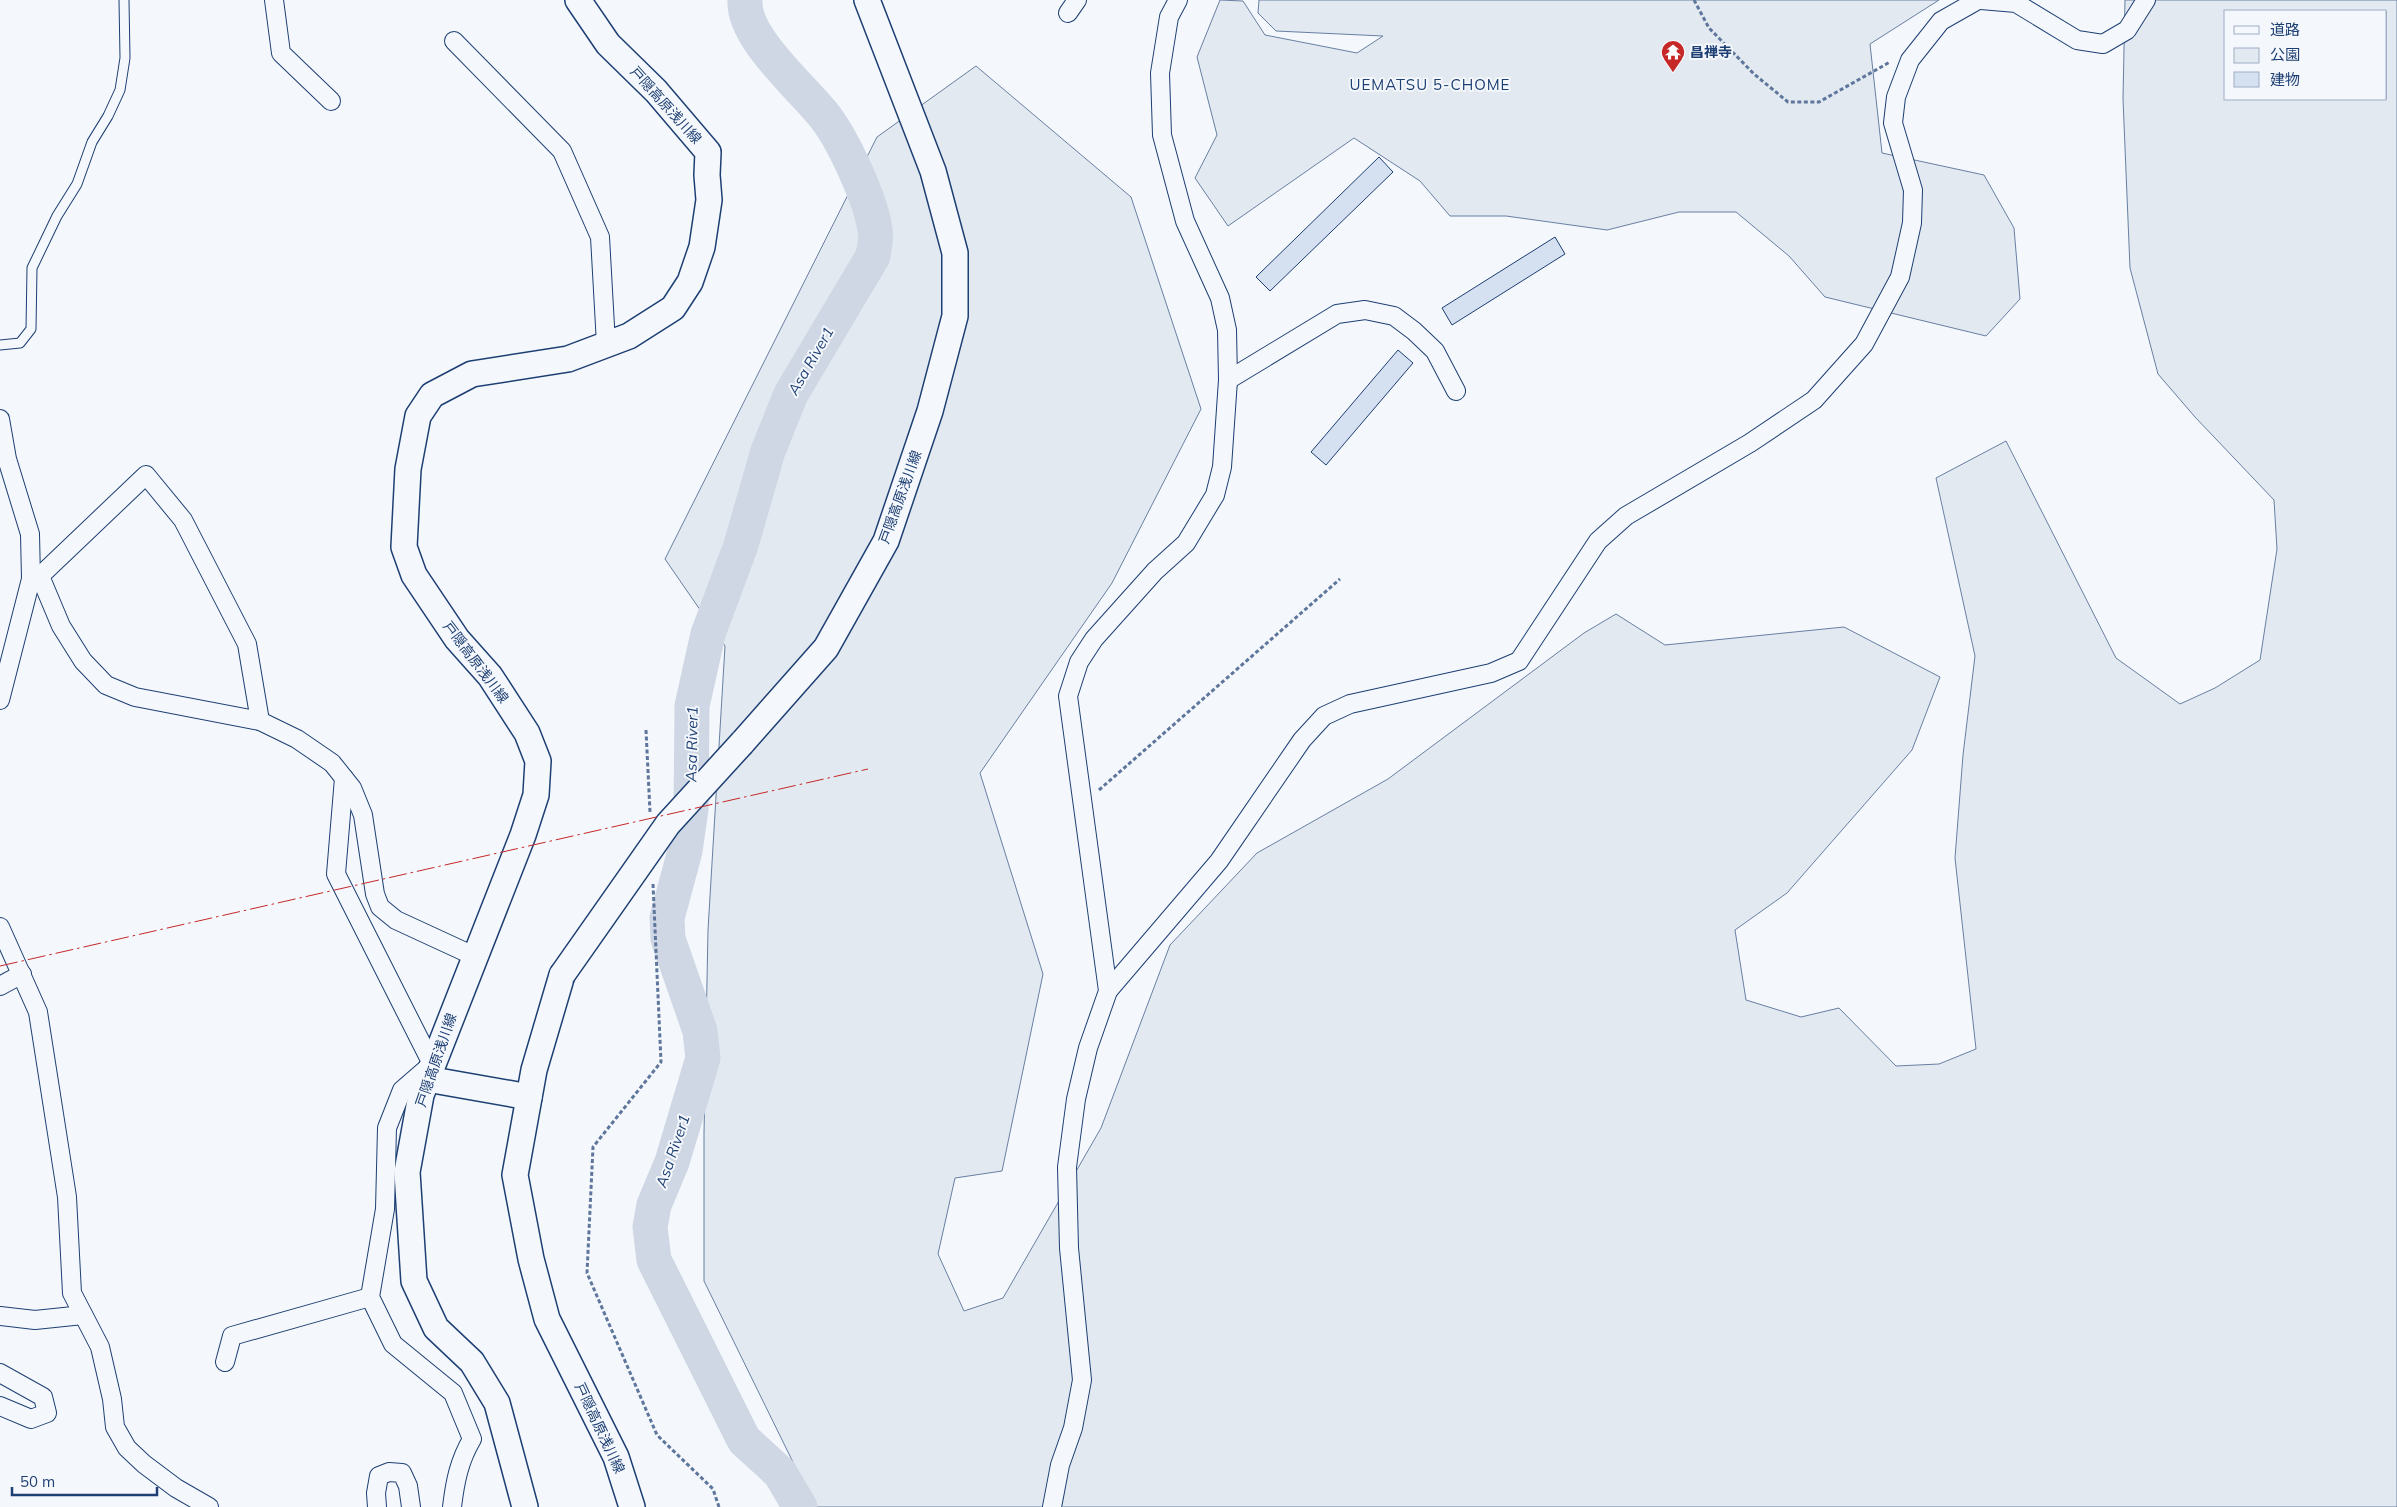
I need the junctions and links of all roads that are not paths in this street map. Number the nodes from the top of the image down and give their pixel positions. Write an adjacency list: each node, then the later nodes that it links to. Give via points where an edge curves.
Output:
1 (124, 0): 10 (lane, via 125,58 120,90 92,142 77,184 57,216 32,268 31,329 20,343)
2 (274, 0): 9 (street, via 281,54)
3 (578, 0): 11 (main road, 戸隠高原浅川線, via 608,44 656,91 708,152 710,200 702,247 690,282 673,308 629,336)
4 (867, 0): 26 (main road, 戸隠高原浅川線, bridge, via 933,171 955,253 955,316 930,411 886,541 826,648 668,824 562,975)
5 (1178, 0): 12 (street, via 1169,17 1160,73 1162,135 1185,221 1220,298 1227,330)
6 (1980, 0): 7 (street, via 2016,3 2077,40 2103,44 2127,30); 24 (street, via 1941,21 1910,60 1896,97 1893,124 1913,190 1912,223 1900,276 1864,344 1814,400 1750,443 1626,516 1598,541 1519,661 1490,672 1350,704 1324,716 1302,740 1219,861)
7 (2146, 0)
8 (454, 41): 11 (street, via 562,151 600,238)
9 (331, 101)
10 (0, 344)
11 (606, 344): 21 (main road, 戸隠高原浅川線, via 568,359 472,374 432,395 418,416 408,469 404,547 414,575 457,639 490,676 527,733 538,761 533,803)
12 (1228, 380): 13 (street, via 1337,314 1364,310 1394,316 1414,331 1435,351); 24 (street, via 1222,467 1215,495 1186,543 1094,639 1079,662 1068,696)
13 (1456, 391)
14 (0, 419): 15 (street)
15 (3, 460): 16 (street, via 30,534)
16 (35, 578): 17 (street); 18 (street, via 82,660 106,685 135,697); 18 (street, via 146,475 183,520 247,644)
17 (0, 700)
18 (260, 721): 19 (street, via 325,758)
19 (344, 778): 21 (street, via 352,788 363,815 375,894 380,907 396,920); 25 (street, via 336,874)
20 (0, 927): 22 (street)
21 (474, 956): 25 (main road, 戸隠高原浅川線)
22 (22, 974): 23 (street); 28 (street, via 38,1012 67,1197 72,1293)
23 (0, 986)
24 (1108, 991): 39 (street, via 1076,1099 1067,1167 1069,1248 1082,1380)
25 (429, 1072): 26 (main road); 27 (street, via 402,1090 387,1128 384,1209); 37 (main road, 戸隠高原浅川線, via 421,1095 407,1172 414,1281 436,1328 472,1362 497,1403)
26 (529, 1097): 38 (main road, 戸隠高原浅川線, via 515,1175 531,1259 547,1319 616,1456)
27 (370, 1297): 30 (street, via 232,1336); 36 (street, via 393,1344 453,1393 463,1414 472,1440 455,1480)
28 (84, 1315): 29 (street, via 35,1320); 33 (street, via 100,1347 115,1427 127,1448 152,1470)
29 (0, 1316)
30 (225, 1362)
31 (0, 1373): 32 (street, via 42,1397 47,1413 31,1419)
32 (0, 1406)
33 (209, 1507)
34 (377, 1507): 35 (street, via 379,1476 389,1472 402,1472)
35 (411, 1507)
36 (452, 1507)
37 (525, 1507)
38 (632, 1507)
39 (1052, 1507)

